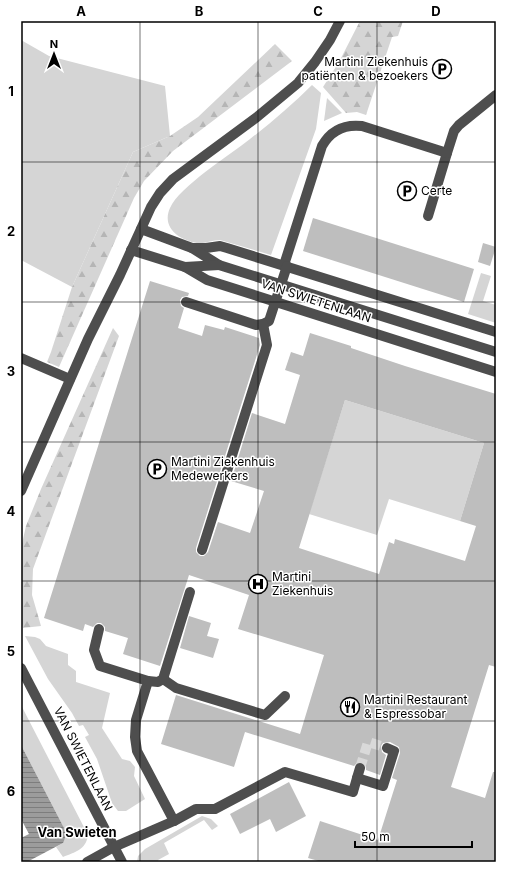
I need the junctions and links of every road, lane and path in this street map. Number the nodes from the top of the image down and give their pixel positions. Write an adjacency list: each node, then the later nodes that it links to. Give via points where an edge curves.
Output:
1 (340, 21): 5 (street, via 330,40 298,83 173,179 151,207)
2 (496, 95): 3 (street, via 459,125 454,131)
3 (447, 153): 4 (street); 9 (street, via 362,126 353,125 334,131 322,146)
4 (428, 216)
5 (141, 229): 6 (street, VAN SWIETENLAAN); 7 (street)
6 (192, 248): 8 (street); 9 (street, VAN SWIETENLAAN, via 220,246)
7 (131, 250): 10 (street, VAN SWIETENLAAN); 19 (street)
8 (219, 265): 10 (street); 11 (street, VAN SWIETENLAAN)
9 (285, 266): 11 (street); 15 (street, VAN SWIETENLAAN)
10 (185, 267): 13 (street, VAN SWIETENLAAN, via 207,280)
11 (281, 284): 13 (street); 16 (street, VAN SWIETENLAAN)
12 (186, 302): 14 (street, via 256,325)
13 (275, 302): 14 (street, via 269,321); 18 (street, VAN SWIETENLAAN)
14 (263, 324): 21 (street, via 267,345)
15 (496, 332)
16 (496, 352)
17 (21, 358): 19 (street)
18 (496, 372)
19 (70, 379): 20 (street)
20 (21, 491)
21 (202, 550)
22 (190, 592): 25 (street)
23 (99, 629): 26 (street, via 94,650 100,666)
24 (21, 668): 30 (street, VAN SWIETENLAAN)
25 (163, 679): 26 (street, via 158,682); 27 (street, via 176,688 265,715)
26 (148, 681): 29 (street, via 136,720 137,751)
27 (285, 696)
28 (387, 748): 29 (street, via 394,751 383,786 359,773 353,792 285,772 215,809 196,808)
29 (174, 821): 30 (street)
30 (114, 847): 31 (street); 32 (street, VAN SWIETENLAAN)
31 (87, 862)
32 (122, 862)

